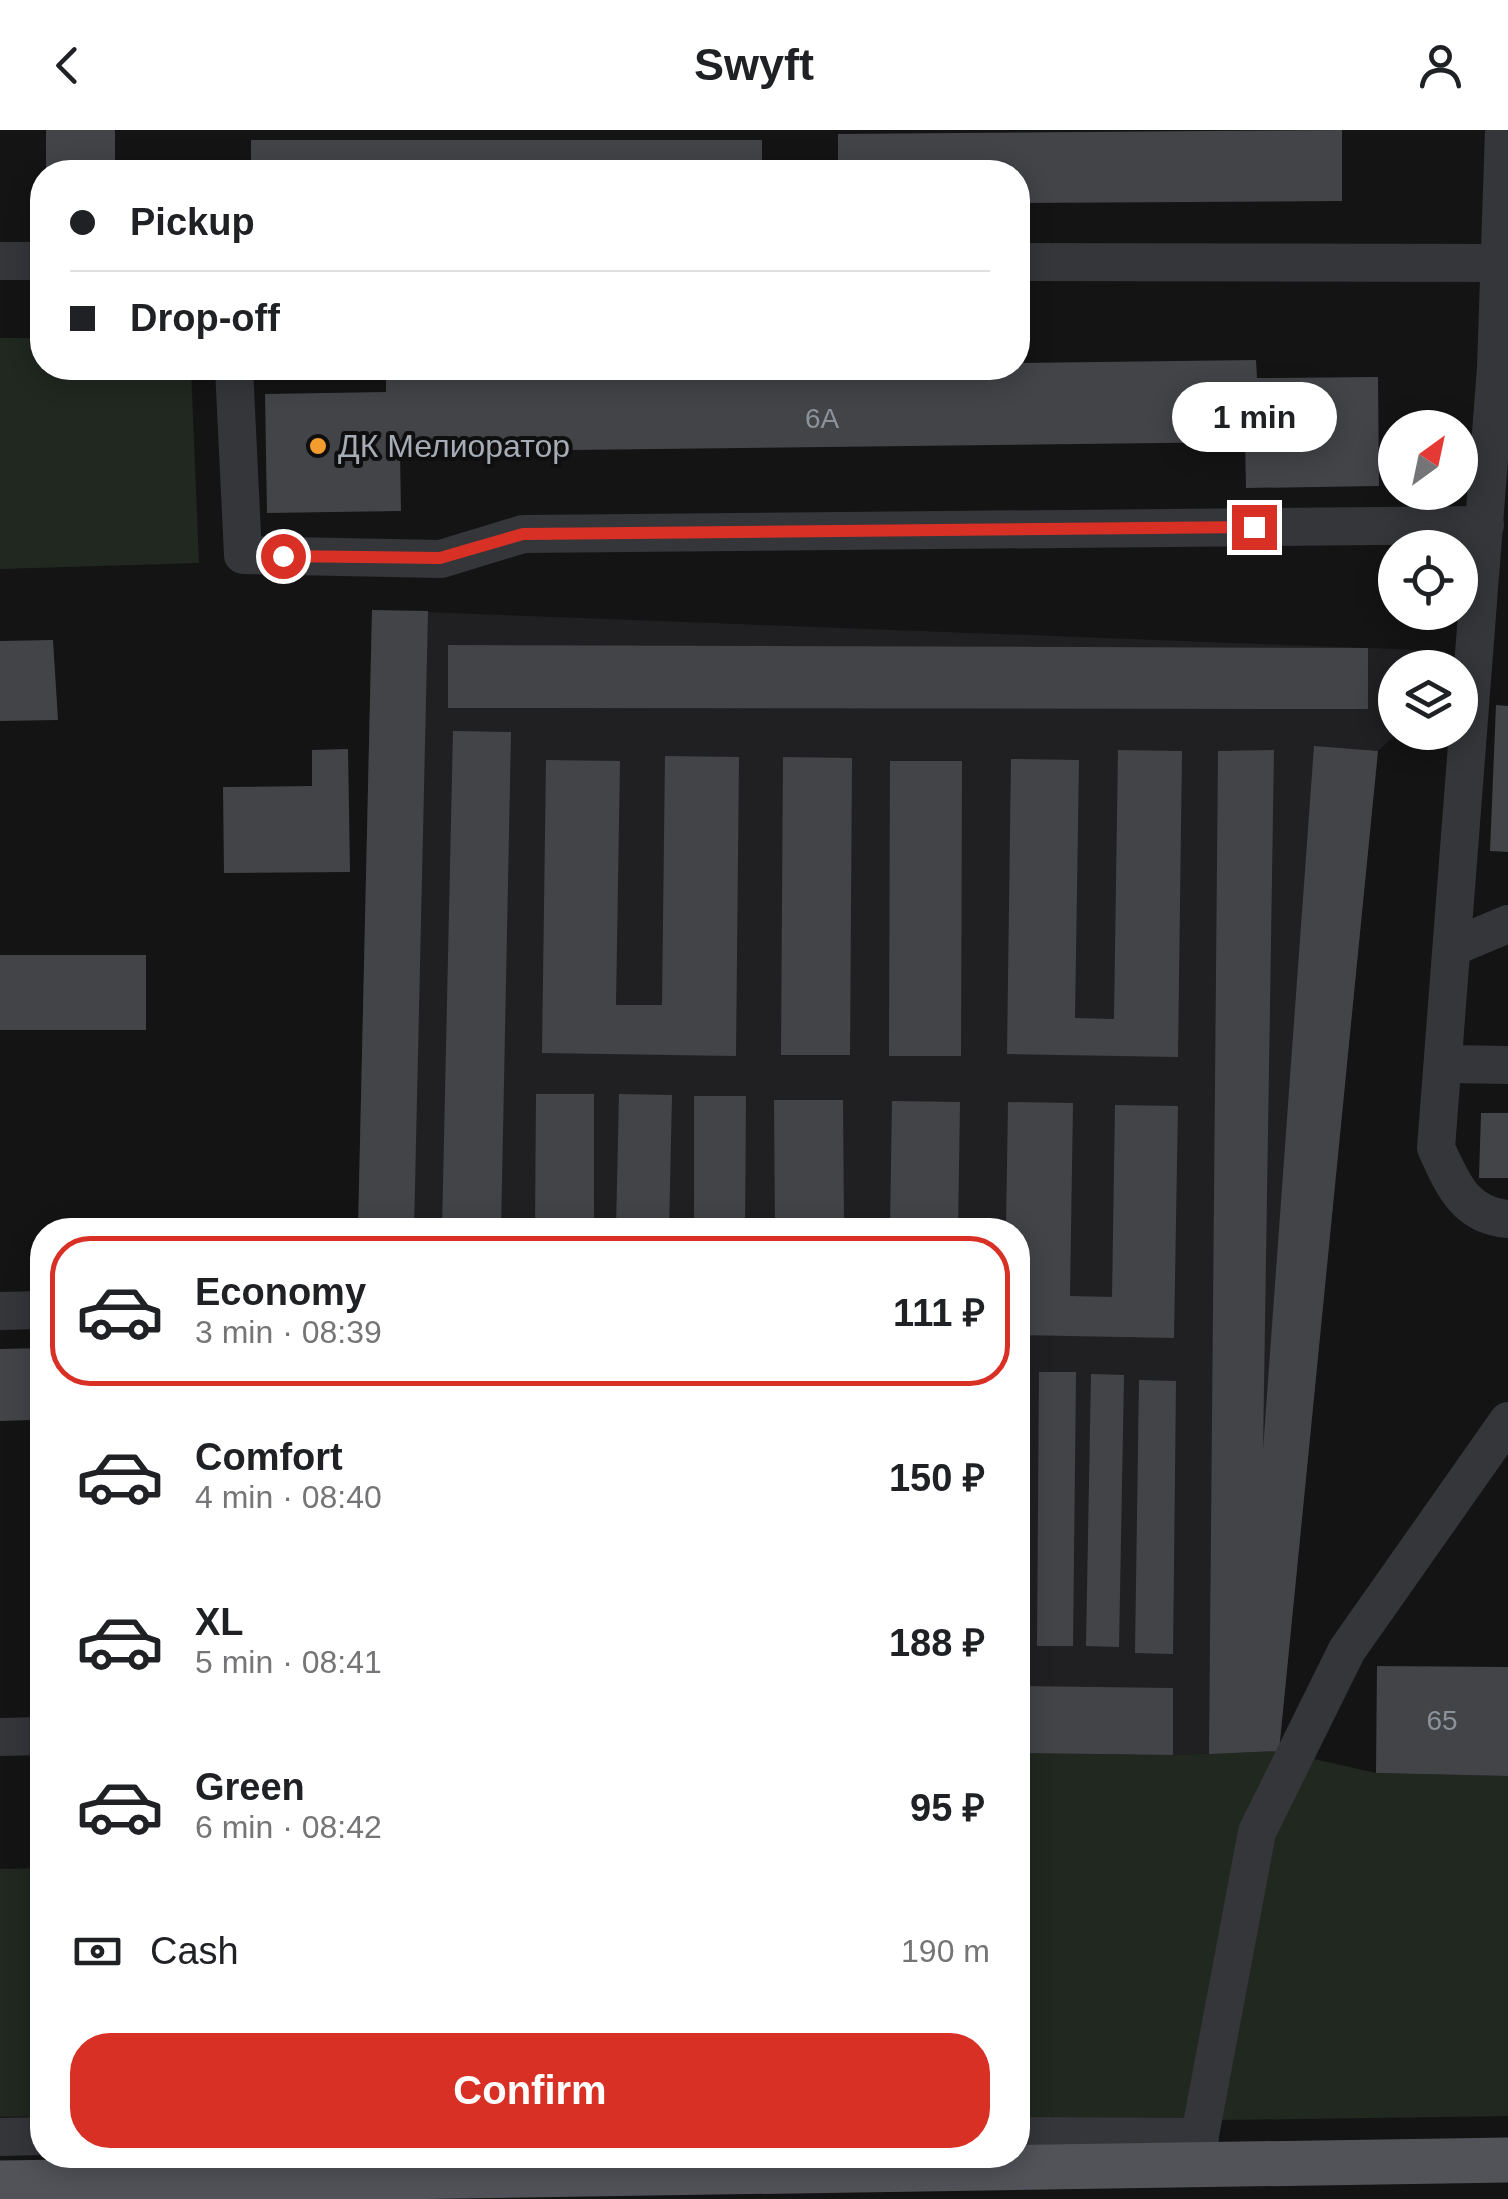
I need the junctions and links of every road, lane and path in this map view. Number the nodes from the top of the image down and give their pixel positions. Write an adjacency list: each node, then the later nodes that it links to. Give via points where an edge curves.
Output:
1 (1504, 130): 5 (street)
2 (0, 261): 3 (street)
3 (30, 261)
4 (1030, 262): 5 (street)
5 (1501, 263): 6 (street)
6 (1502, 368): 8 (street)
7 (235, 380): 8 (street, via 243,555 440,558 523,534)
8 (1484, 525): 9 (street)
9 (1457, 898): 10 (street); 11 (street)
10 (1508, 922): 11 (street)
11 (1453, 947): 12 (street)
12 (1445, 1064): 13 (street); 14 (street, via 1436,1148 1459,1197)
13 (1508, 1065)
14 (1508, 1218)
15 (30, 1310): 16 (street)
16 (0, 1311)
17 (1508, 1421): 23 (street, via 1346,1650 1257,1832)
18 (0, 1736): 19 (street)
19 (30, 1736)
20 (30, 2136): 21 (street)
21 (0, 2137)
22 (1030, 2137): 23 (street)
23 (1197, 2152): 24 (main road); 25 (main road)
24 (1030, 2156)
25 (1508, 2160)
26 (579, 2168): 27 (main road)
27 (0, 2183)

